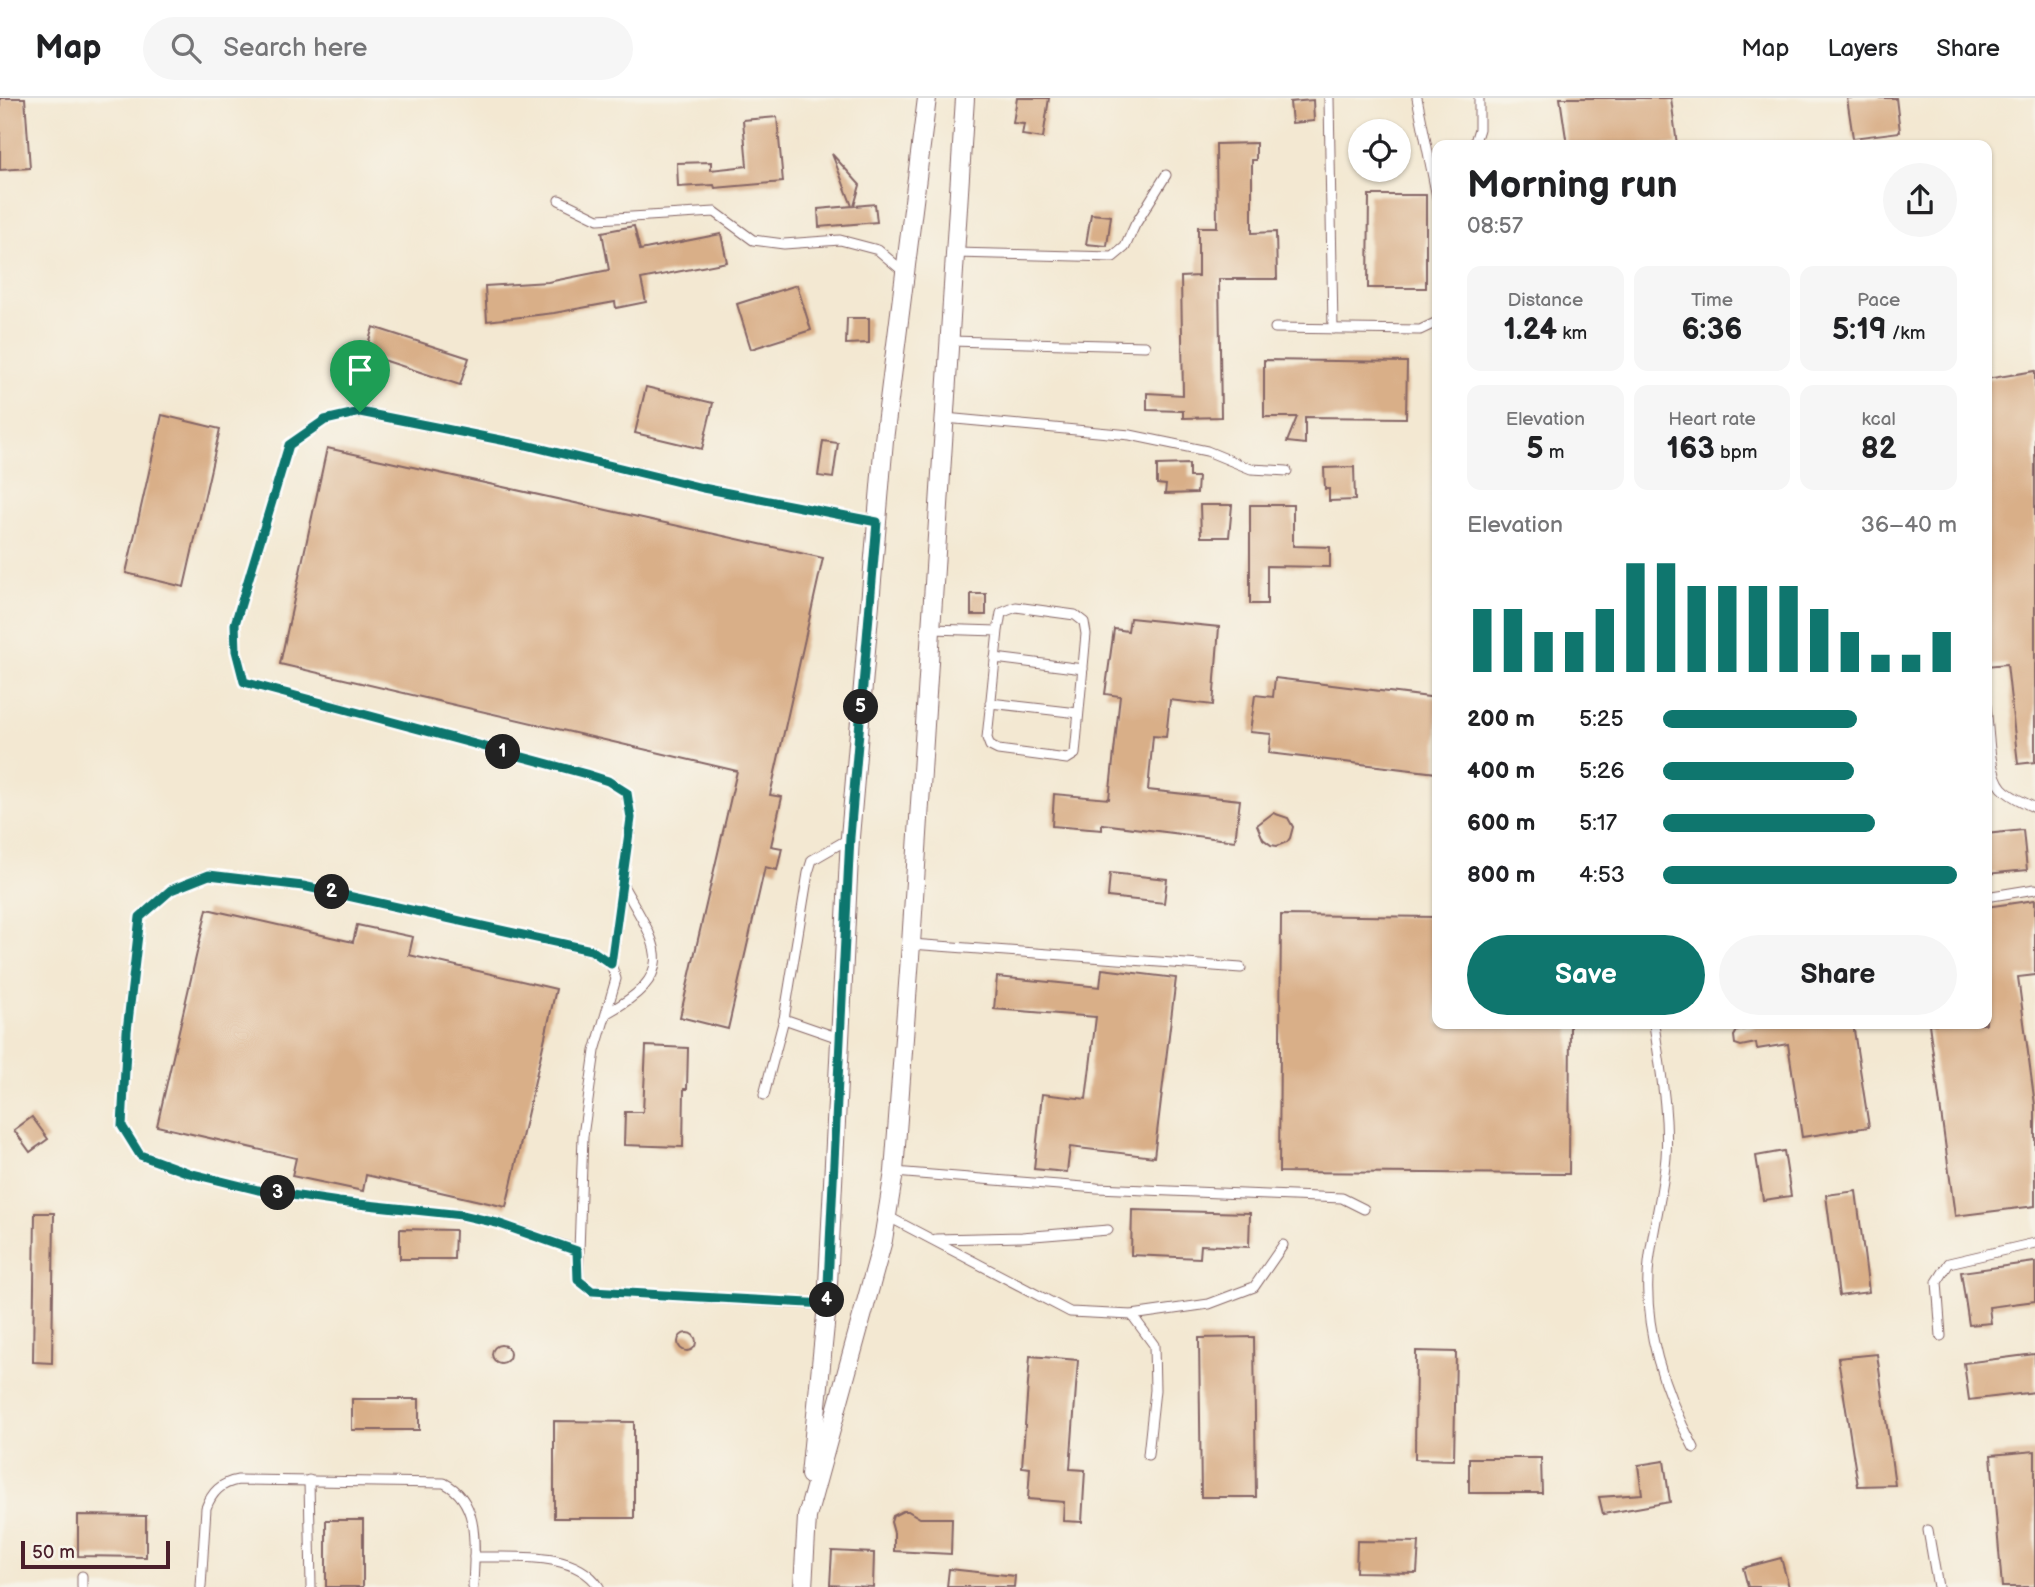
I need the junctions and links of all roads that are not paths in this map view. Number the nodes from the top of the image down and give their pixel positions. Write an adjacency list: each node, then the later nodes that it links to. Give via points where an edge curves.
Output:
1 (927, 98): 11 (street)
2 (965, 98): 10 (street)
3 (1329, 98): 14 (lane)
4 (1417, 98): 7 (lane)
5 (1479, 98): 6 (lane)
6 (1476, 140)
7 (1432, 172)
8 (1166, 175): 10 (lane, via 1125,247 1113,257)
9 (559, 200): 11 (lane, via 598,219 715,212 752,240 784,244 840,240 878,250)
10 (956, 253): 15 (street)
11 (905, 273): 19 (street)
12 (1432, 325): 14 (lane, via 1420,330)
13 (1275, 328): 14 (lane)
14 (1333, 329)
15 (950, 341): 16 (lane); 17 (street)
16 (1144, 346)
17 (945, 418): 18 (lane, via 1130,435 1208,451 1251,469); 20 (street)
18 (1287, 471)
19 (877, 522): 28 (street); 29 (lane, via 360,412 325,420 289,445 235,624 244,682 608,781 627,793 631,818)
20 (932, 629): 21 (lane); 32 (street)
21 (998, 631): 22 (lane); 23 (lane, via 1001,613 1016,607 1075,615 1084,622 1086,634)
22 (995, 658): 23 (lane); 24 (lane)
23 (1083, 669): 25 (lane)
24 (990, 703): 25 (lane); 25 (lane, via 990,746 1067,759 1075,754)
25 (1078, 713)
26 (1992, 756): 27 (lane, via 2000,786)
27 (2035, 808)
28 (850, 837): 36 (lane, via 812,860 807,873); 38 (street)
29 (622, 884): 33 (lane); 35 (lane, via 652,940 656,962 652,977 634,998)
30 (2035, 889): 31 (lane)
31 (1992, 896)
32 (911, 944): 34 (lane); 40 (street)
33 (611, 964): 35 (lane, via 616,979); 47 (lane, via 591,950 303,886 209,875 171,890 140,917 122,1126 140,1155 258,1190 486,1220)
34 (1241, 968)
35 (607, 1013): 47 (lane, via 595,1051 583,1136)
36 (784, 1019): 38 (lane); 39 (lane)
37 (1655, 1029): 51 (lane, via 1666,1156 1649,1264 1648,1312 1679,1420)
38 (839, 1038): 48 (street)
39 (764, 1096)
40 (894, 1172): 41 (lane, via 1097,1188 1342,1198); 42 (street)
41 (1364, 1209)
42 (887, 1216): 44 (lane); 54 (street)
43 (1108, 1230): 44 (lane)
44 (934, 1239): 49 (lane, via 1070,1312)
45 (2035, 1243): 50 (lane, via 1949,1263 1937,1282)
46 (1283, 1245): 49 (lane, via 1254,1287 1209,1304)
47 (577, 1251): 48 (lane, via 578,1280 592,1291)
48 (827, 1304): 54 (street)
49 (1132, 1315): 52 (lane, via 1154,1345)
50 (1941, 1336)
51 (1694, 1448)
52 (1148, 1455)
53 (309, 1480): 56 (lane, via 443,1483 458,1492 468,1509); 59 (lane, via 238,1480 215,1491 205,1513); 60 (lane)
54 (807, 1517): 63 (street)
55 (1928, 1530): 64 (lane)
56 (474, 1557): 61 (lane); 62 (lane, via 571,1564 589,1574)
57 (82, 1576): 58 (lane)
58 (82, 1587)
59 (201, 1587)
60 (311, 1587)
61 (473, 1587)
62 (599, 1587)
63 (803, 1587)
64 (1938, 1587)

